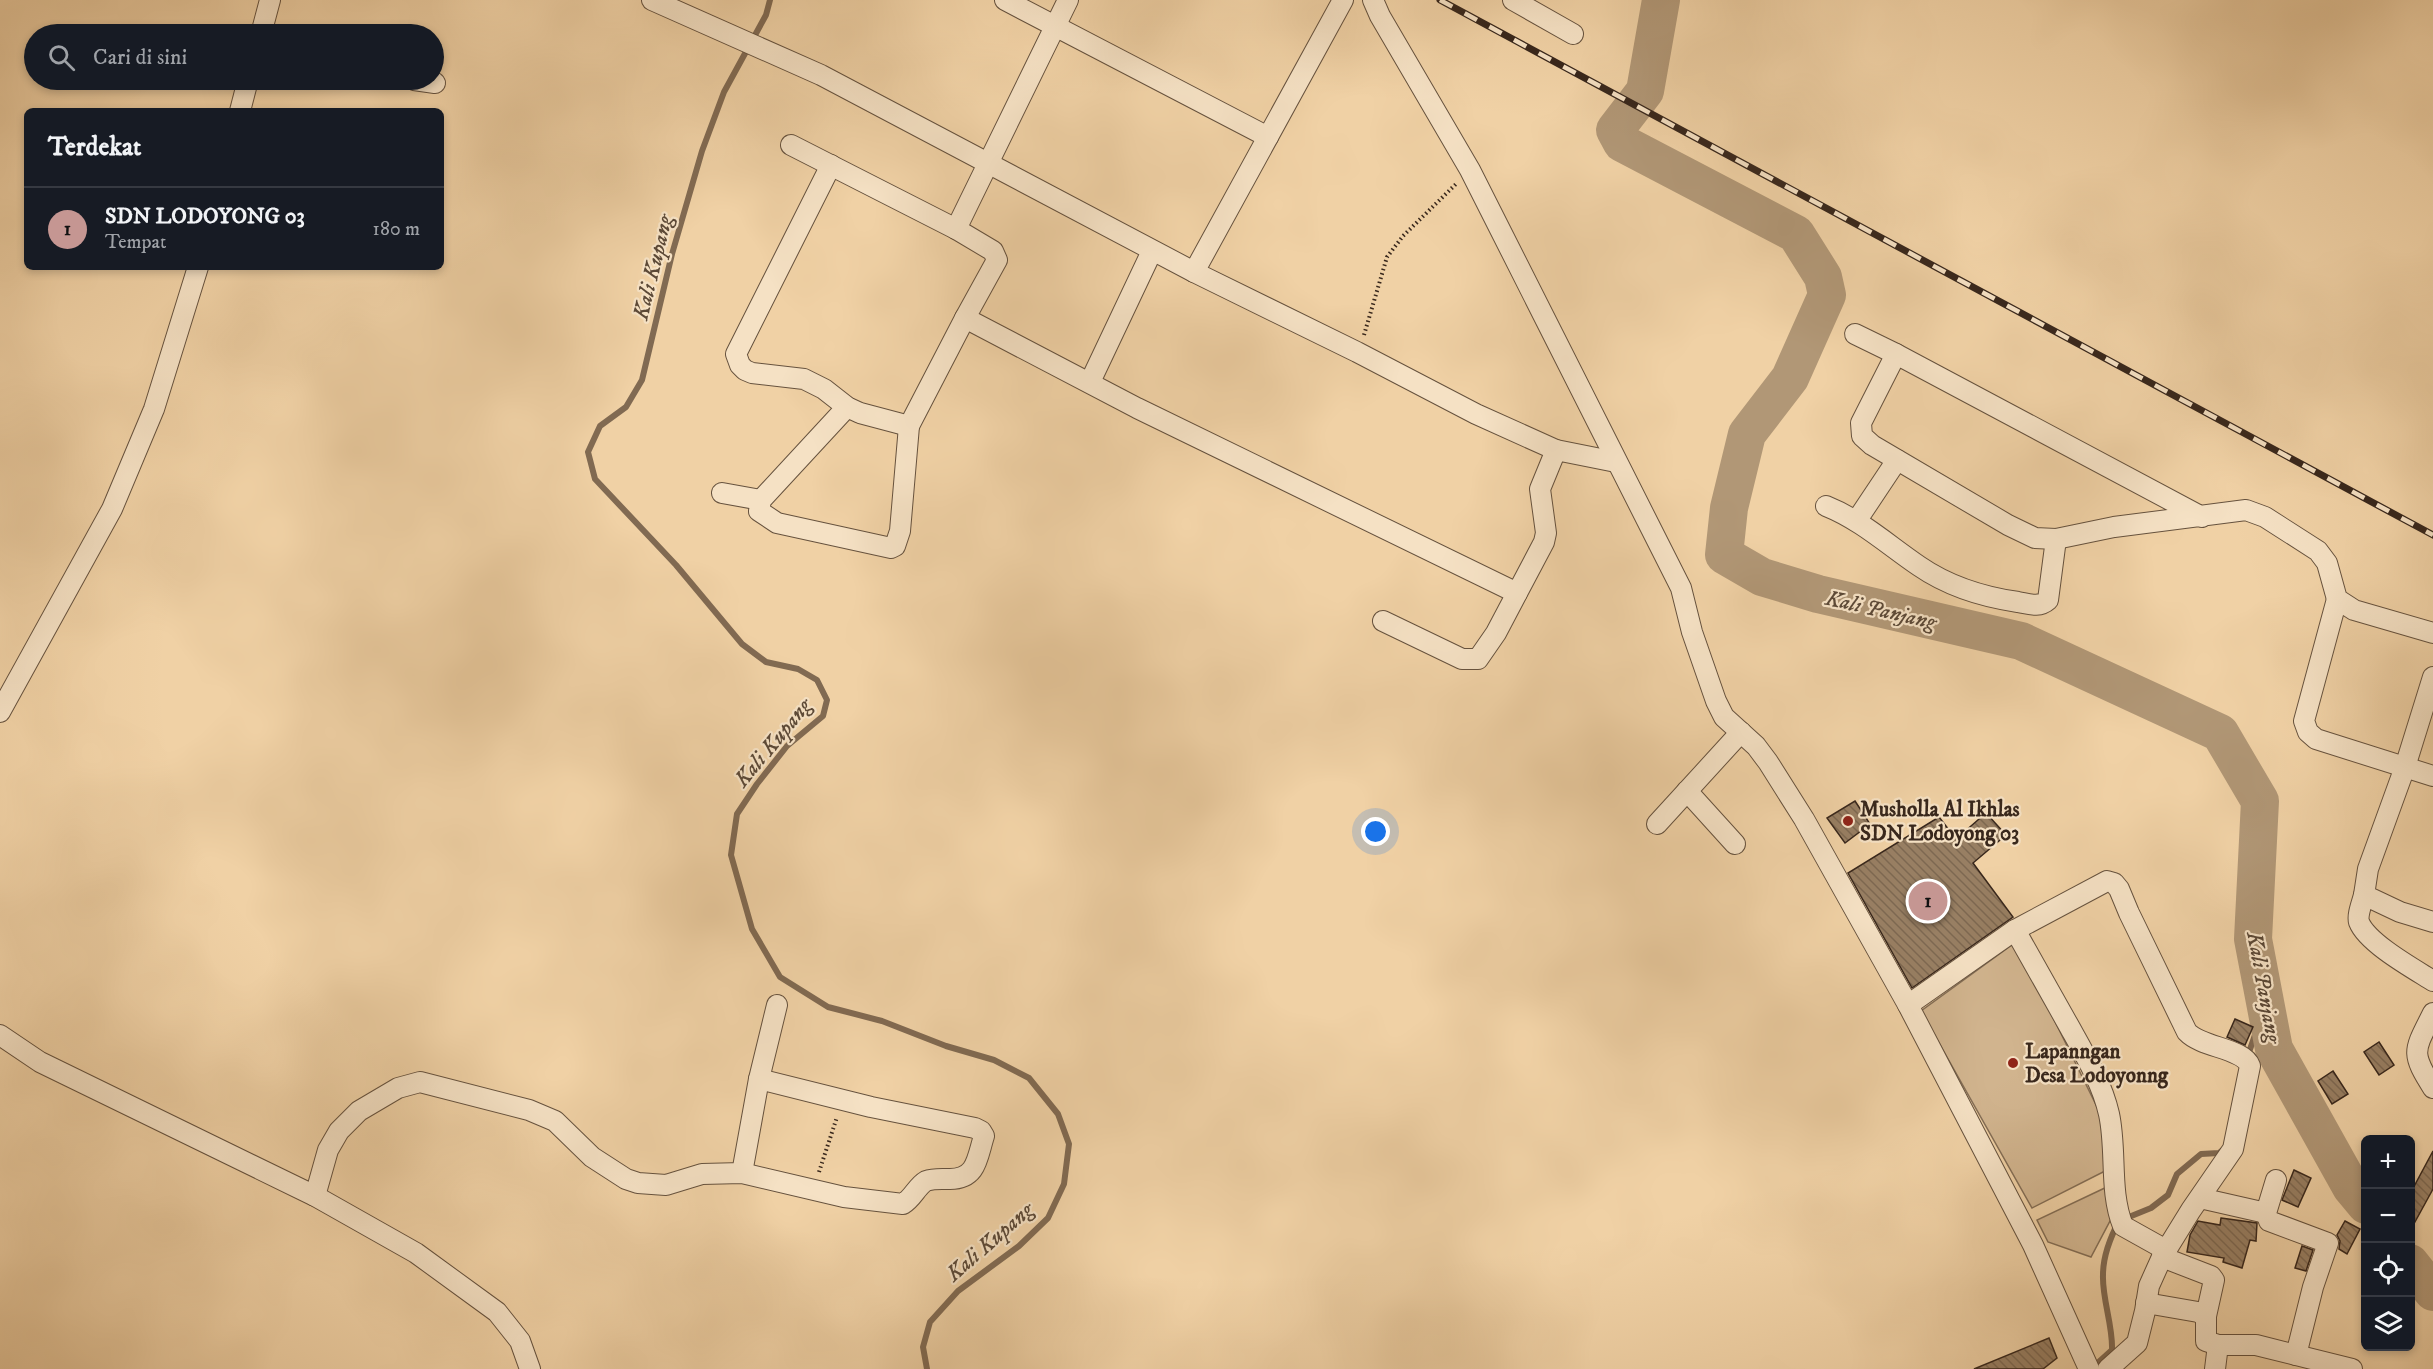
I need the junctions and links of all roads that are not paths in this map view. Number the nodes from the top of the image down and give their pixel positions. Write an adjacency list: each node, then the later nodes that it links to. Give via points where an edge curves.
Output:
1 (270, 0): 8 (street)
2 (652, 0): 15 (street, via 821,75)
3 (1005, 0): 9 (street)
4 (1068, 0): 9 (street)
5 (1343, 0): 13 (street)
6 (1373, 0): 29 (street, via 1470,170)
7 (1513, 0): 10 (street)
8 (264, 24)
9 (1054, 26): 13 (street); 15 (street)
10 (1572, 34)
11 (246, 90): 12 (street)
12 (241, 108)
13 (1269, 137): 20 (street)
14 (791, 145): 16 (street)
15 (988, 163): 17 (street); 18 (street)
16 (831, 165): 17 (street); 25 (street, via 736,354 745,370 804,379)
17 (956, 229): 21 (street, via 997,256)
18 (1152, 251): 20 (street); 24 (street)
19 (197, 270): 41 (street, via 154,409 112,509)
20 (1194, 272): 27 (street)
21 (965, 318): 24 (street); 26 (street)
22 (1855, 334): 23 (street)
23 (1896, 354): 28 (street, via 1861,423 1862,435); 33 (street)
24 (1090, 382): 36 (street)
25 (847, 407): 26 (street); 31 (street)
26 (909, 426): 31 (street, via 900,531 891,548 777,523 759,511)
27 (1556, 450): 29 (street); 36 (street, via 1540,489 1544,542)
28 (1897, 460): 34 (street); 35 (street, via 2008,525 2035,538)
29 (1616, 462): 42 (street, via 1681,588 1716,701 1724,717)
30 (722, 493): 31 (street)
31 (761, 500)
32 (1826, 506): 34 (street)
33 (2202, 517): 35 (street, via 2114,527); 37 (street, via 2246,510 2265,516 2318,551 2327,563)
34 (1857, 520): 35 (street, via 1943,579 1990,598 2039,606 2048,600)
35 (2056, 539)
36 (1517, 593): 38 (street, via 1478,659 1462,659)
37 (2337, 598): 39 (street, via 2354,610); 43 (street, via 2305,728 2316,739)
38 (1383, 621)
39 (2433, 633)
40 (2433, 677): 43 (street)
41 (0, 712)
42 (1741, 732): 45 (street); 53 (street, via 1768,762 1804,819)
43 (2406, 767): 44 (street); 48 (street, via 2368,869)
44 (2433, 776)
45 (1687, 791): 46 (street); 47 (street)
46 (1657, 824)
47 (1735, 844)
48 (2364, 895): 49 (street); 51 (street, via 2358,920 2361,926 2376,942)
49 (2433, 922)
50 (2015, 930): 53 (street); 61 (street, via 2101,882 2114,883 2187,1032 2194,1040 2239,1054 2248,1061 2234,1149); 63 (street, via 2102,1092 2109,1114 2116,1208 2123,1227)
51 (2433, 981)
52 (777, 1005): 56 (street)
53 (1908, 1005): 68 (street, via 2033,1245)
54 (2433, 1013): 57 (street, via 2416,1053)
55 (0, 1035): 60 (street, via 40,1062)
56 (759, 1079): 58 (street); 58 (street, via 975,1128 984,1137 968,1176 923,1182 903,1204 844,1197)
57 (2433, 1088)
58 (742, 1173): 60 (street, via 702,1174 666,1185 638,1183 592,1157 555,1121 529,1110 420,1082 398,1088 359,1111 339,1131 328,1150)
59 (2276, 1180): 62 (street)
60 (315, 1196): 69 (street, via 416,1253 497,1312 520,1341)
61 (2199, 1198): 62 (street); 63 (street)
62 (2266, 1213): 67 (street, via 2269,1221 2328,1243)
63 (2164, 1253): 64 (street, via 2149,1286); 65 (street, via 2214,1280)
64 (2146, 1304): 65 (street); 70 (street, via 2137,1342)
65 (2206, 1316): 66 (street, via 2206,1341)
66 (2218, 1345): 67 (street, via 2256,1346); 71 (street)
67 (2287, 1359): 72 (street)
68 (2080, 1363)
69 (530, 1369)
70 (2108, 1369)
71 (2215, 1369)
72 (2352, 1369)

